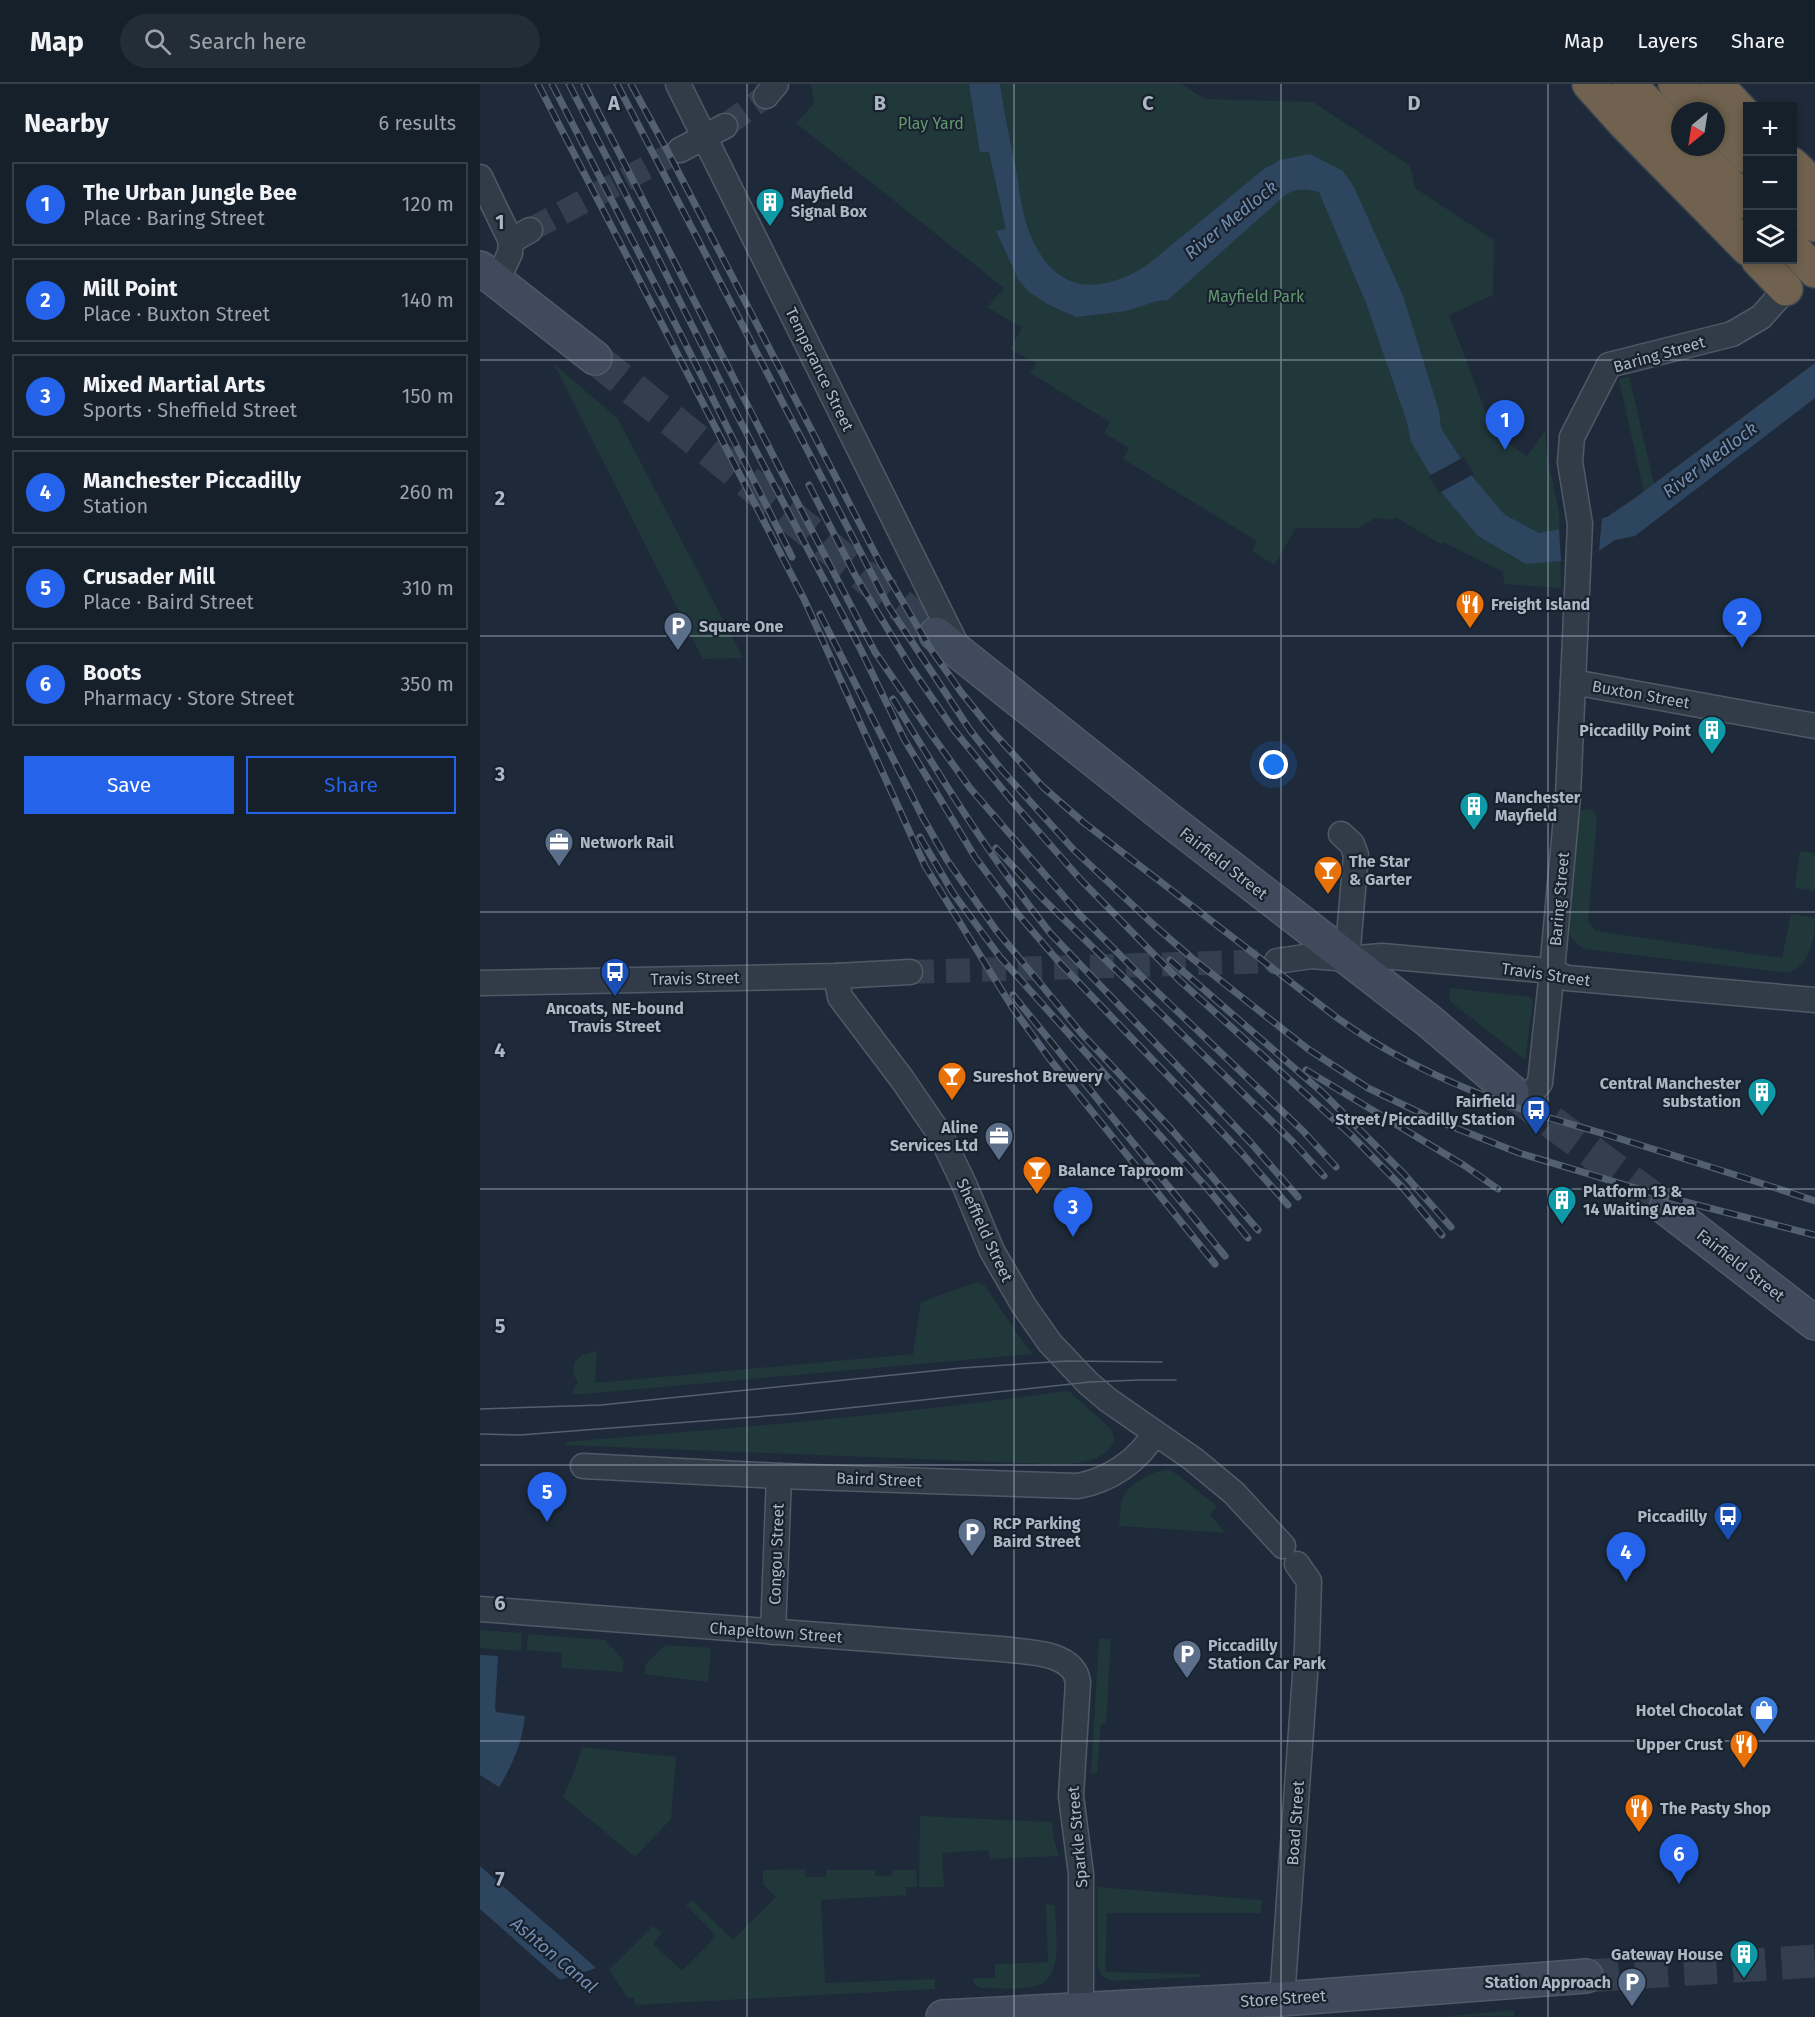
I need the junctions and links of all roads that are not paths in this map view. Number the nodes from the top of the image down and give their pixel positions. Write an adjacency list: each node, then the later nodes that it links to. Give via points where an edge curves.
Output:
1 (678, 84): 9 (street, Temperance Street)
2 (1590, 84): 20 (highway)
3 (1629, 84): 8 (highway)
4 (1675, 84): 6 (highway)
5 (1716, 84): 7 (highway)
6 (1693, 102)
7 (1743, 113)
8 (1671, 127)
9 (715, 132): 11 (street); 28 (street, Temperance Street)
10 (1725, 135): 13 (highway)
11 (680, 150)
12 (1700, 156): 17 (highway)
13 (1747, 156)
14 (1797, 169): 16 (highway)
15 (480, 177): 24 (street, via 521,236 510,254)
16 (1815, 186)
17 (1743, 198)
18 (1797, 207): 19 (highway)
19 (1815, 225)
20 (1743, 244)
21 (1797, 252): 23 (highway)
22 (1762, 264): 25 (highway)
23 (1815, 271)
24 (488, 274): 26 (main road)
25 (1786, 289): 29 (street, Baring Street, via 1761,317 1732,334 1609,365 1572,437 1570,462 1580,524)
26 (595, 358)
27 (936, 634): 28 (main road, Fairfield Street)
28 (962, 655): 32 (main road, Fairfield Street)
29 (1573, 682): 30 (street, Buxton Street); 34 (street, Baring Street, via 1568,796)
30 (1815, 726)
31 (1341, 834): 32 (street, via 1352,844 1356,855)
32 (1347, 959): 33 (street, Travis Street, via 1312,956); 34 (street, Travis Street, via 1382,956); 39 (main road, Fairfield Street)
33 (1277, 961)
34 (1552, 971): 38 (street, Travis Street, via 1568,978); 39 (street, Baring Street, via 1540,1083)
35 (910, 972): 36 (street, Travis Street)
36 (836, 976): 37 (street, Travis Street); 42 (street, Sheffield Street, via 840,997 941,1136 992,1251 1036,1323 1088,1383)
37 (480, 983)
38 (1815, 1000)
39 (1521, 1094)
40 (1666, 1208): 41 (main road, Fairfield Street)
41 (1815, 1323)
42 (1155, 1433): 44 (street, Baird Street, via 1123,1467 1078,1486); 47 (street, Sheffield Street, via 1234,1493 1309,1581)
43 (583, 1466): 44 (street, Baird Street)
44 (779, 1476): 46 (street, Congou Street)
45 (480, 1609): 46 (street, Chapeltown Street)
46 (773, 1632): 48 (street, Chapeltown Street, via 1048,1654)
47 (1307, 1647): 50 (street, Boad Street)
48 (1069, 1667): 51 (street, Sparkle Street, via 1078,1682 1071,1796 1082,1874)
49 (1586, 1976): 50 (main road, Store Street)
50 (1282, 1999): 51 (main road, Store Street)
51 (1081, 2011): 52 (main road, Store Street)
52 (1005, 2016): 53 (main road, Store Street)
53 (943, 2017)

